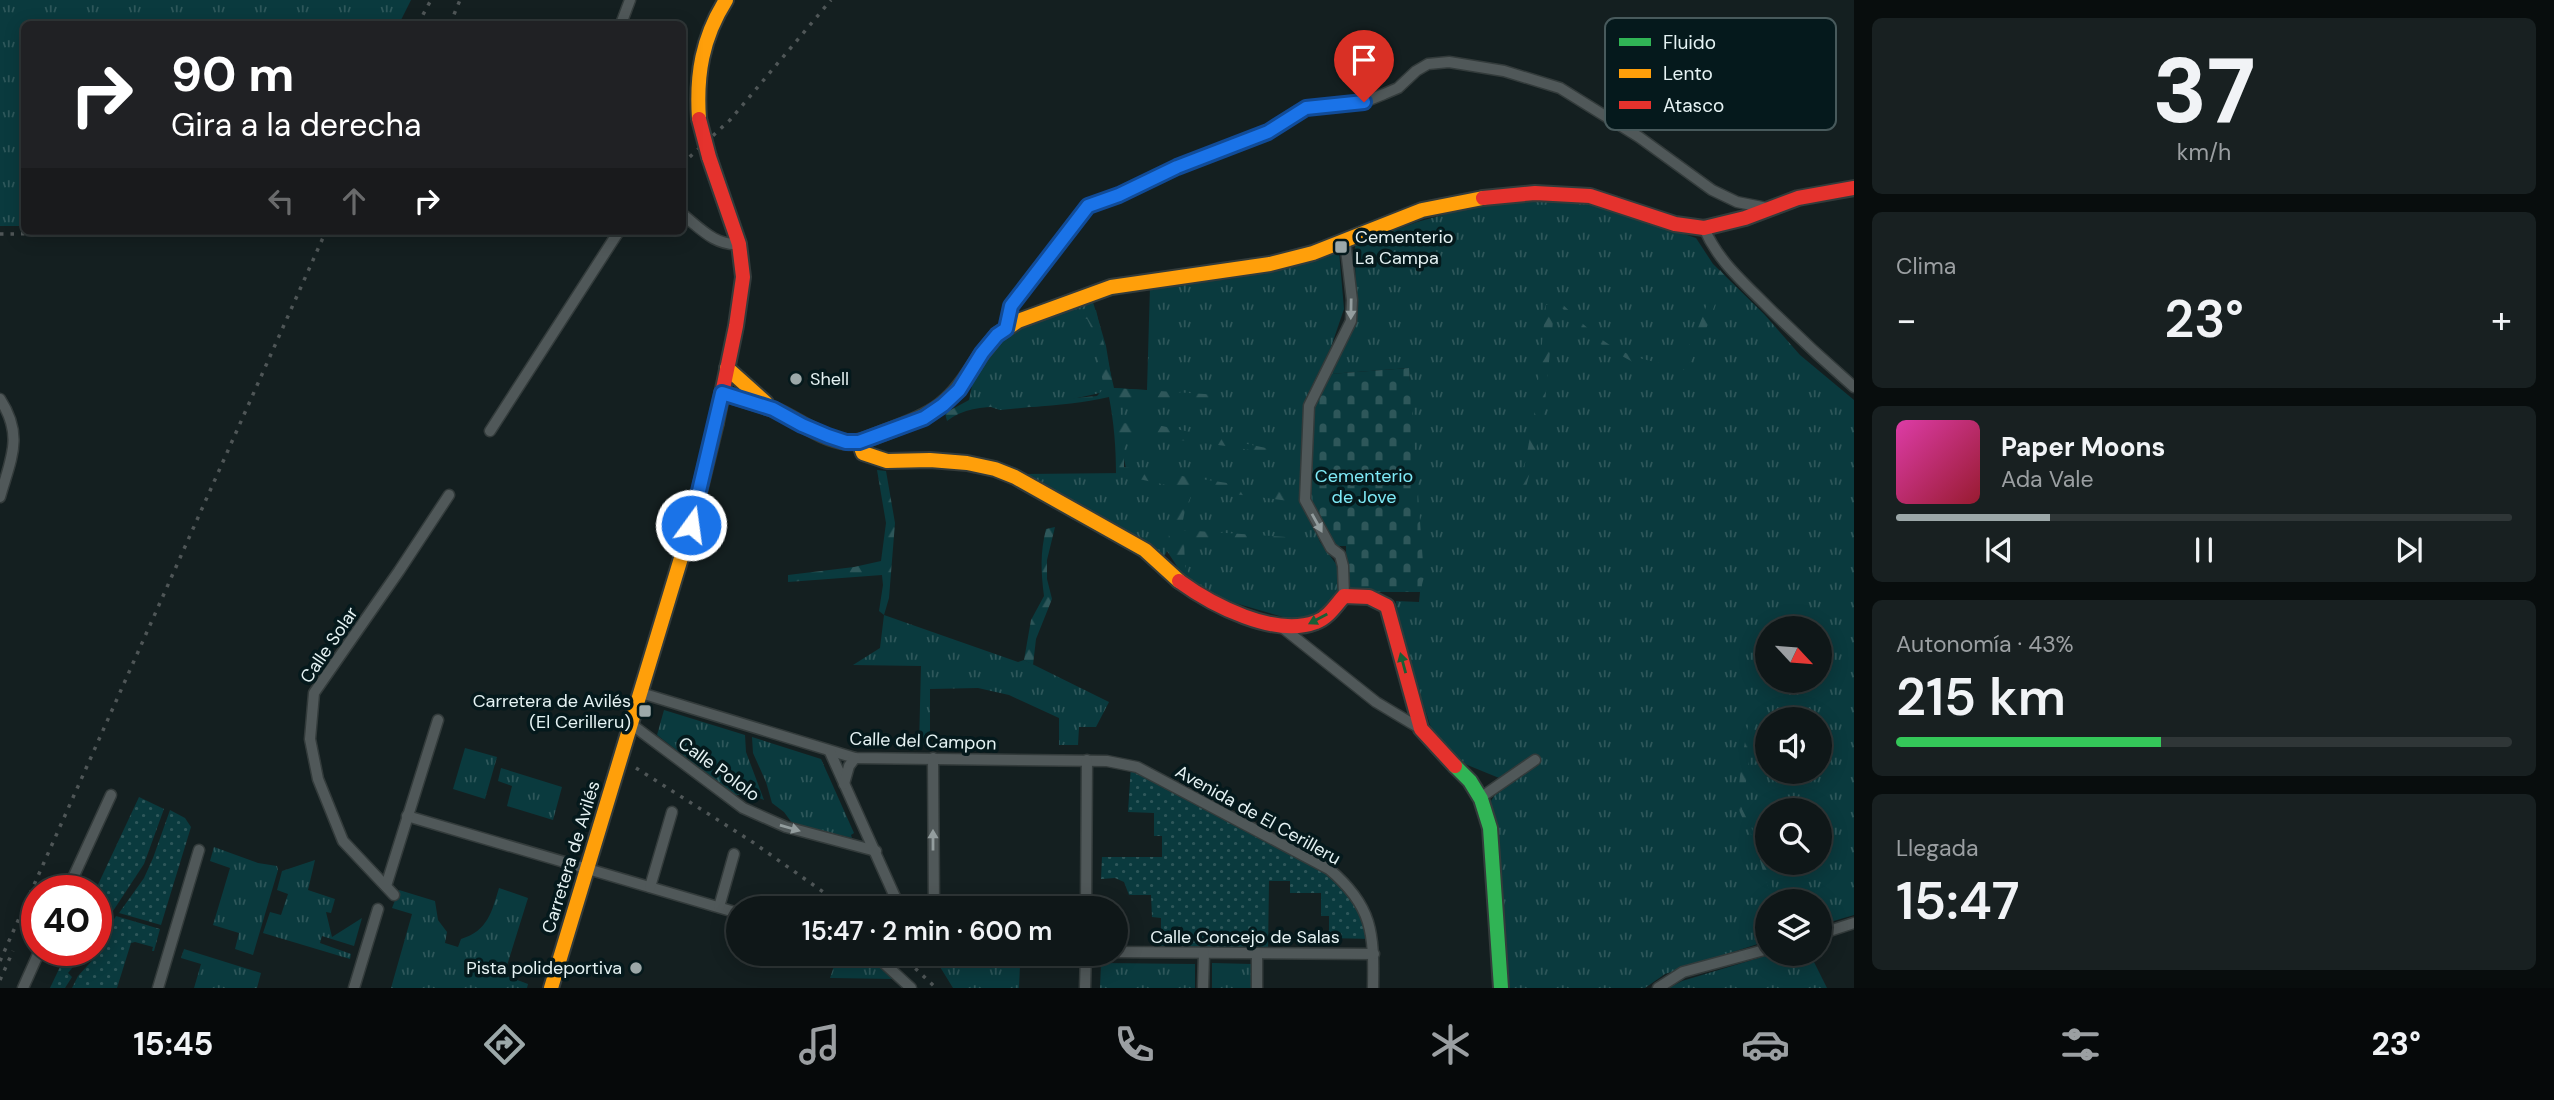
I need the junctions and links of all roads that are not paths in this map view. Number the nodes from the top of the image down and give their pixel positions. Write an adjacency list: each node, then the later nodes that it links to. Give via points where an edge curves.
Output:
1 (630, 0): 3 (street)
2 (726, 0): 12 (street, Carretera de Avilés, bridge, via 701,51 696,92 709,157)
3 (622, 21)
4 (1605, 116): 13 (street, via 1560,88 1504,71 1449,62 1428,64 1384,94 1364,102 1306,108 1268,132 1088,206 1011,306)
5 (1628, 130): 7 (street, via 1712,190 1737,202)
6 (1854, 188): 7 (street)
7 (1767, 208): 9 (street)
8 (686, 217): 12 (street, via 715,240)
9 (1704, 228): 11 (street, via 1675,224 1590,196 1535,193 1422,210); 15 (street, via 1727,265)
10 (616, 235): 19 (street)
11 (1345, 241): 13 (street, via 1270,264 1111,286); 23 (street, one-way to 23, via 1351,321 1309,406 1305,500 1331,548 1340,555)
12 (739, 244): 14 (street, Carretera de Avilés, via 743,277)
13 (1006, 329): 20 (street, via 943,405 924,418)
14 (727, 368): 16 (street, Carretera de Avilés); 18 (street)
15 (1854, 387)
16 (722, 393): 18 (street); 25 (street, Carretera de Avilés, via 691,525)
17 (0, 399): 22 (street, via 15,441)
18 (773, 409): 20 (street, via 828,436)
19 (490, 431)
20 (859, 442): 24 (street, via 863,453 883,462 933,460 1001,471 1046,491 1153,556 1176,579 1207,598)
21 (449, 495): 44 (street, Calle Solar, via 314,693 310,739 318,779 343,841)
22 (0, 497)
23 (1344, 596): 24 (street, one-way to 24, via 1319,621); 28 (street, one-way to 23, via 1387,606 1369,597)
24 (1283, 628): 28 (street, via 1376,702)
25 (641, 693): 27 (street, Carretera de Avilés); 29 (street, Calle del Campon)
26 (438, 720): 38 (street)
27 (631, 724): 40 (street, Calle Pololo, one-way to 40, via 743,808 786,827); 42 (street, Carretera de Avilés)
28 (1421, 729): 36 (street)
29 (830, 752): 30 (street, Calle del Campon); 34 (street)
30 (855, 758): 31 (street, Calle del Campon); 34 (street)
31 (933, 758): 32 (street, Calle del Campon); 48 (street, one-way to 31)
32 (1087, 760): 49 (street); 59 (street, Avenida de El Cerilleru, via 1137,767 1329,869 1362,904)
33 (1535, 760): 36 (street)
34 (844, 784): 40 (street)
35 (111, 795): 43 (street)
36 (1480, 798): 72 (street, via 1490,828)
37 (672, 812): 45 (street)
38 (407, 816): 42 (street); 44 (street)
39 (199, 850): 64 (street)
40 (876, 851): 47 (street)
41 (734, 854): 50 (street)
42 (589, 868): 45 (street); 66 (street, Carretera de Avilés)
43 (74, 875)
44 (386, 886): 46 (street, Calle Solar)
45 (650, 887): 50 (street)
46 (394, 895)
47 (895, 896)
48 (934, 896)
49 (1086, 896)
50 (719, 907): 52 (street)
51 (378, 909): 65 (street)
52 (726, 909)
53 (1854, 923): 54 (street)
54 (1832, 929)
55 (1128, 952): 56 (street, Calle Concejo de Salas)
56 (1204, 953): 57 (street, Calle Concejo de Salas); 69 (street)
57 (1262, 953): 59 (street, Calle Concejo de Salas); 70 (street)
58 (1755, 953): 73 (street, via 1683,972)
59 (1374, 954): 71 (street, Avenida de El Cerilleru)
60 (33, 966): 63 (street)
61 (887, 966): 67 (street)
62 (1086, 966): 68 (street)
63 (23, 988)
64 (158, 988)
65 (354, 988)
66 (551, 988)
67 (911, 988)
68 (1085, 988)
69 (1203, 988)
70 (1257, 988)
71 (1373, 988)
72 (1501, 988)
73 (1658, 988)

